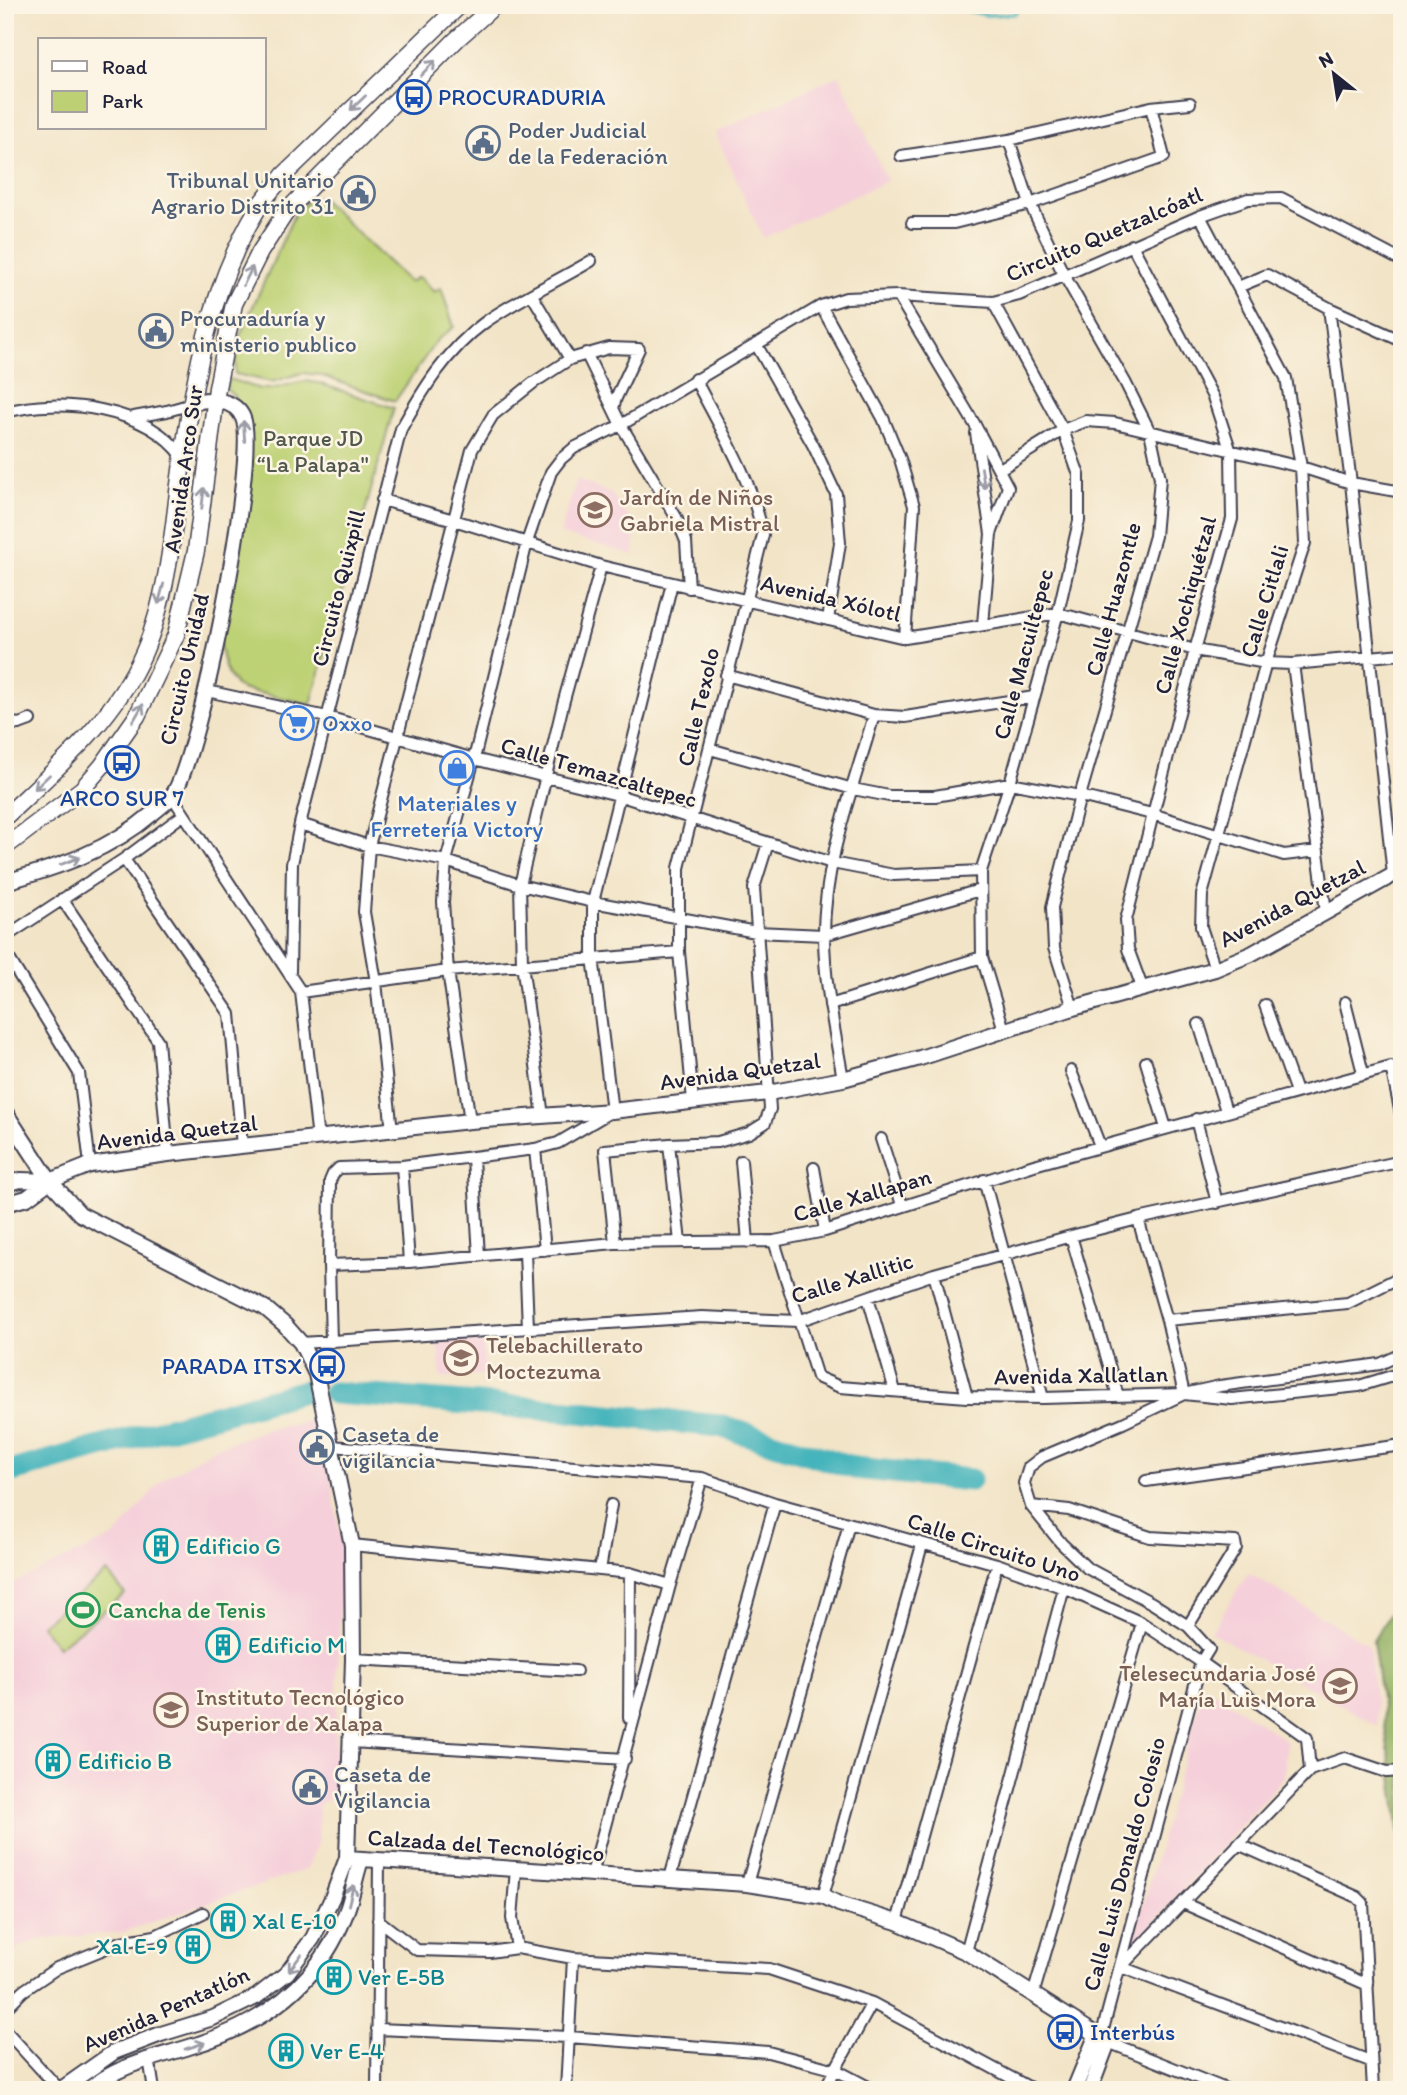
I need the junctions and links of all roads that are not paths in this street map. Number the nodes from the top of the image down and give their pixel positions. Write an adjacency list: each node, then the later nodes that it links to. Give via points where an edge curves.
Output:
1 (460, 5): 26 (main road, Avenida Arco Sur, one-way to 26, via 259,205 222,278 209,317)
2 (495, 5): 25 (main road, Avenida Arco Sur, one-way to 2, via 234,304 286,212)
3 (1191, 103): 4 (street)
4 (1152, 109): 5 (street); 7 (street, via 1164,157)
5 (1009, 140): 6 (street); 7 (street, Calle Huazontle)
6 (901, 156)
7 (1030, 204): 9 (street, via 954,223); 13 (street, Calle Huazontle)
8 (1200, 216): 10 (street, Circuito Quetzalcóatl); 12 (street, Circuito Quetzalcóatl, via 1248,199 1281,198); 14 (street, Calle Citlali)
9 (912, 223)
10 (1132, 245): 13 (street, Circuito Quetzalcóatl); 34 (street, Calle Xochiquétzal, via 1213,397)
11 (591, 261): 15 (street, Circuito Quixpill)
12 (1402, 261)
13 (1064, 275): 17 (street, Circuito Quetzalcóatl); 33 (street, Calle Huazontle)
14 (1238, 287): 19 (street, via 1267,275); 36 (street, Calle Citlali, via 1286,378)
15 (532, 295): 23 (street); 40 (street, Circuito Quixpill, via 483,324 423,390 401,429)
16 (898, 296): 17 (street, Circuito Quetzalcóatl); 18 (street, Circuito Quetzalcóatl, via 846,298); 30 (street)
17 (993, 302): 32 (street, Calle Macuiltepec)
18 (821, 306): 21 (street, Circuito Quetzalcóatl); 52 (street, via 883,418 914,506)
19 (1329, 308): 20 (street); 38 (street)
20 (1402, 341)
21 (756, 344): 24 (street, Circuito Quetzalcóatl); 49 (street, via 813,444 836,495 840,543)
22 (586, 353): 23 (street); 27 (street); 27 (street, via 639,349)
23 (570, 359): 41 (street, via 493,415 472,450)
24 (695, 379): 31 (street, Circuito Quetzalcóatl); 47 (street, Calle Texolo, via 757,505 763,535)
25 (217, 394): 26 (main road); 59 (street, Circuito Unidad, one-way to 25, via 241,502 246,434 237,409); 82 (main road, Avenida Arco Sur, one-way to 25, via 82,789 102,766 137,716 176,635 196,551)
26 (194, 396): 29 (street, via 167,411); 35 (main road, Avenida Arco Sur)
27 (614, 408): 31 (street)
28 (5, 412): 29 (street, via 52,405)
29 (131, 417): 35 (street, via 162,435)
30 (974, 423): 37 (street); 42 (street, one-way to 42)
31 (621, 425): 43 (street, Circuito Quetzalcóatl, via 561,459 551,472); 46 (street, via 686,541)
32 (1063, 430): 33 (street, via 1086,421); 37 (street); 48 (street, Calle Macuiltepec, via 1079,475 1079,521)
33 (1150, 432): 34 (street); 51 (street, Calle Huazontle, via 1160,478 1155,536)
34 (1231, 452): 36 (street); 53 (street, Calle Xochiquétzal, via 1232,519)
35 (183, 457): 76 (main road, Avenida Arco Sur, one-way to 76, via 170,557 145,651 113,708)
36 (1301, 467): 38 (street); 56 (street, Calle Citlali, via 1305,543)
37 (1000, 469): 42 (street, via 1008,488)
38 (1351, 483): 39 (street); 55 (street)
39 (1402, 492)
40 (382, 500): 41 (street, Avenida Xólotl); 62 (street, Circuito Quixpill)
41 (454, 520): 43 (street, Avenida Xólotl); 65 (street)
42 (991, 534): 50 (street)
43 (527, 542): 44 (street, Avenida Xólotl); 67 (street, Circuito Quetzalcóatl)
44 (601, 566): 45 (street, Avenida Xólotl); 68 (street)
45 (672, 583): 46 (street, Avenida Xólotl); 71 (street)
46 (689, 589): 47 (street, Avenida Xólotl)
47 (747, 600): 49 (street, Avenida Xólotl); 58 (street, Calle Texolo)
48 (1058, 613): 50 (street, Avenida Xólotl); 51 (street, Avenida Xólotl); 60 (street, Calle Macuiltepec)
49 (828, 620): 52 (street, Avenida Xólotl)
50 (983, 624): 52 (street, Avenida Xólotl)
51 (1127, 630): 53 (street, Avenida Xólotl); 73 (street, Calle Huazontle)
52 (905, 638)
53 (1195, 650): 56 (street, Avenida Xólotl); 74 (street, Calle Xochiquétzal)
54 (1402, 654): 55 (street, Avenida Xólotl)
55 (1370, 657): 57 (street, Avenida Xólotl); 88 (street)
56 (1266, 663): 57 (street, Avenida Xólotl); 79 (street, Calle Citlali)
57 (1293, 664): 83 (street)
58 (726, 675): 61 (street); 66 (street, Calle Texolo)
59 (208, 691): 62 (street, Calle Temazcaltepec); 72 (street, Circuito Unidad)
60 (1034, 697): 61 (street, via 905,717); 69 (street, Calle Macuiltepec)
61 (874, 715): 70 (street)
62 (327, 716): 65 (street, Calle Temazcaltepec); 78 (street, Circuito Quixpill)
63 (30, 720): 64 (street)
64 (5, 722)
65 (398, 736): 67 (street, Calle Temazcaltepec); 81 (street)
66 (710, 749): 70 (street); 77 (street, Calle Texolo)
67 (474, 759): 68 (street, Calle Temazcaltepec); 85 (street, Circuito Quetzalcóatl)
68 (546, 777): 71 (street, Calle Temazcaltepec); 90 (street)
69 (1010, 783): 70 (street, via 935,796 889,796); 73 (street); 87 (street, Calle Macuiltepec)
70 (853, 789): 86 (street)
71 (618, 795): 77 (street, Calle Temazcaltepec); 93 (street)
72 (172, 796): 75 (street); 89 (street, Circuito Unidad, one-way to 72, via 104,848)
73 (1080, 796): 74 (street); 113 (street, Calle Huazontle, via 1052,907 1054,948)
74 (1152, 814): 79 (street); 108 (street, Calle Xochiquétzal, via 1126,920 1128,949)
75 (183, 815): 84 (street); 106 (street)
76 (5, 817)
77 (692, 820): 80 (street, Calle Temazcaltepec); 95 (street, Calle Texolo, via 679,869)
78 (300, 824): 81 (street); 106 (street, Circuito Quixpill, via 292,864)
79 (1220, 833): 83 (street, via 1284,855); 104 (street, Calle Citlali, via 1202,895 1201,927)
80 (768, 843): 86 (street, Calle Temazcaltepec); 96 (street, via 754,887)
81 (369, 846): 85 (street); 107 (street, via 365,912)
82 (5, 847)
83 (1318, 851): 94 (street)
84 (124, 859): 92 (street); 135 (street, via 230,1014)
85 (446, 861): 90 (street); 105 (street, Circuito Quetzalcóatl)
86 (832, 863): 87 (street, Calle Temazcaltepec, via 894,875); 97 (street)
87 (981, 871): 91 (street, Calle Macuiltepec)
88 (1397, 873): 94 (street, Avenida Quetzal)
89 (5, 882)
90 (520, 885): 93 (street); 103 (street)
91 (980, 890): 97 (street); 102 (street, Calle Macuiltepec)
92 (62, 899): 98 (street); 138 (street, via 158,1041)
93 (593, 902): 95 (street); 101 (street)
94 (1326, 912): 104 (street, Avenida Quetzal)
95 (677, 919): 96 (street); 100 (street, Calle Texolo)
96 (756, 932): 97 (street); 121 (street)
97 (824, 935): 111 (street)
98 (5, 936)
99 (5, 952): 142 (street, via 79,1073)
100 (679, 952): 101 (street); 122 (street, Calle Texolo)
101 (593, 957): 103 (street); 123 (street)
102 (982, 957): 111 (street); 115 (street, Calle Macuiltepec)
103 (522, 964): 105 (street); 126 (street)
104 (1215, 969): 108 (street, Avenida Quetzal)
105 (447, 971): 107 (street); 129 (street, Circuito Quetzalcóatl)
106 (290, 972): 109 (street)
107 (376, 982): 109 (street); 131 (street)
108 (1143, 990): 113 (street, Avenida Quetzal)
109 (301, 992): 132 (street)
110 (1346, 1002): 118 (street)
111 (831, 1005): 119 (street)
112 (1265, 1005): 120 (street)
113 (1073, 1008): 115 (street, Avenida Quetzal)
114 (1199, 1024): 124 (street)
115 (1004, 1030): 119 (street, Avenida Quetzal)
116 (1146, 1062): 130 (street)
117 (1071, 1071): 136 (street)
118 (1363, 1073): 120 (street, Calle Xallapan); 128 (street, Calle Xallapan, via 1391,1067)
119 (843, 1079): 121 (street, Avenida Quetzal)
120 (1296, 1092): 124 (street, Calle Xallapan)
121 (768, 1093): 122 (street, Avenida Quetzal); 134 (street, via 770,1109 765,1123 749,1133 718,1142)
122 (693, 1101): 123 (street, Avenida Quetzal)
123 (612, 1111): 126 (street, Avenida Quetzal); 137 (street, via 558,1143)
124 (1226, 1111): 127 (street, Calle Xallapan)
125 (5, 1112): 146 (street, Calzada del Tecnológico)
126 (542, 1116): 129 (street, Avenida Quetzal)
127 (1196, 1119): 130 (street, Calle Xallapan); 148 (street)
128 (1402, 1119)
129 (470, 1122): 131 (street, Avenida Quetzal)
130 (1166, 1128): 136 (street, Calle Xallapan)
131 (392, 1131): 132 (street, Avenida Quetzal)
132 (318, 1139): 135 (street, Avenida Quetzal)
133 (881, 1139): 150 (street)
134 (668, 1144): 155 (street, via 606,1150); 156 (street)
135 (242, 1146): 138 (street, Avenida Quetzal)
136 (1100, 1146): 145 (street, Calle Xallapan)
137 (535, 1149): 139 (street); 158 (street)
138 (169, 1154): 142 (street, Avenida Quetzal)
139 (473, 1158): 143 (street); 161 (street)
140 (741, 1161): 157 (street)
141 (1402, 1161): 148 (street, Calle Xallitic)
142 (90, 1165): 146 (street, Avenida Quetzal)
143 (402, 1166): 162 (street); 163 (street, via 340,1168 333,1174)
144 (814, 1168): 152 (street)
145 (984, 1180): 150 (street, Calle Xallapan); 160 (street)
146 (50, 1181): 147 (street); 149 (street, via 26,1198); 171 (street, Calzada del Tecnológico, via 80,1214 265,1308)
147 (5, 1184)
148 (1217, 1203): 151 (street, Calle Xallitic)
149 (5, 1204)
150 (902, 1205): 152 (street, Calle Xallapan)
151 (1138, 1219): 153 (street, Calle Xallitic); 167 (street)
152 (825, 1231): 154 (street, Calle Xallapan)
153 (1071, 1236): 160 (street, Calle Xallitic); 179 (street)
154 (774, 1241): 157 (street, Calle Xallapan); 168 (street, Avenida Xallatlan)
155 (615, 1242): 156 (street, Calle Xallapan); 158 (street, Calle Xallapan)
156 (680, 1242): 157 (street, Calle Xallapan)
157 (748, 1242)
158 (545, 1250): 159 (street, Calle Xallapan)
159 (525, 1252): 161 (street, Calle Xallapan); 169 (street)
160 (1005, 1255): 164 (street, Calle Xallitic); 181 (street)
161 (479, 1256): 162 (street, Calle Xallapan)
162 (409, 1262): 163 (street, Calle Xallapan)
163 (329, 1265): 170 (street)
164 (934, 1274): 166 (street, Calle Xallitic); 180 (street)
165 (1402, 1276): 167 (street, via 1348,1303)
166 (868, 1297): 168 (street, Calle Xallitic); 176 (street)
167 (1167, 1320): 178 (street)
168 (798, 1321): 169 (street, Calle Xallitic, via 702,1317); 176 (street, Avenida Xallatlan, via 817,1377 840,1387)
169 (528, 1328): 170 (street, Calle Xallitic)
170 (331, 1342): 171 (street, Calle Xallitic)
171 (301, 1343): 183 (street, Calzada del Tecnológico, via 316,1374)
172 (1402, 1354): 173 (street, Avenida Xallatlan)
173 (1380, 1364): 175 (street); 178 (street, Avenida Xallatlan)
174 (1400, 1374): 175 (street); 177 (street)
175 (1379, 1380): 178 (street, via 1232,1399)
176 (895, 1391): 180 (street, Avenida Xallatlan)
177 (1402, 1393)
178 (1184, 1394): 179 (street, Avenida Xallatlan); 188 (street, via 1042,1457 1029,1467 1024,1483)
179 (1118, 1396): 181 (street, Avenida Xallatlan)
180 (967, 1397): 181 (street, Avenida Xallatlan)
181 (1043, 1398)
182 (1402, 1445): 185 (street)
183 (332, 1446): 184 (street, Calle Circuito Uno); 190 (street, Calzada del Tecnológico)
184 (702, 1478): 186 (street, Calle Circuito Uno); 195 (street)
185 (1146, 1481)
186 (775, 1503): 189 (street, Calle Circuito Uno); 212 (street)
187 (611, 1505): 193 (street)
188 (1031, 1507): 198 (street, via 1087,1568); 198 (street, via 1069,1510 1150,1537 1235,1542 1237,1548)
189 (849, 1524): 191 (street, Calle Circuito Uno); 213 (street)
190 (352, 1545): 193 (street); 199 (street, Calzada del Tecnológico)
191 (922, 1545): 192 (street, Calle Circuito Uno); 214 (street)
192 (997, 1564): 196 (street, Calle Circuito Uno); 218 (street)
193 (600, 1570): 194 (street)
194 (630, 1573): 195 (street); 202 (street)
195 (670, 1585): 202 (street)
196 (1064, 1588): 197 (street, Calle Circuito Uno); 220 (street)
197 (1142, 1623): 200 (street, Calle Circuito Uno); 224 (street)
198 (1188, 1626): 200 (street, via 1209,1648)
199 (353, 1659): 201 (street); 203 (street, Calzada del Tecnológico)
200 (1201, 1662): 205 (street, Calle Circuito Uno, via 1307,1738); 222 (street, Calle Luis Donaldo Colosio)
201 (576, 1671)
202 (628, 1735): 204 (street)
203 (351, 1742): 204 (street); 208 (street, Calzada del Tecnológico)
204 (625, 1759): 210 (street)
205 (1310, 1770): 206 (street, via 1346,1758 1387,1772); 207 (street)
206 (1402, 1771)
207 (1238, 1844): 215 (street); 223 (street, via 1357,1896 1363,1903)
208 (354, 1859): 209 (street, Calzada del Tecnológico); 231 (street, Avenida Pentatlón, one-way to 208, via 219,2038 255,2021 311,1974 348,1908); 234 (street, Avenida Pentatlón, one-way to 234, via 313,1938 287,1973 256,1997 213,2018 114,2052)
209 (379, 1860): 211 (street, Calzada del Tecnológico); 217 (street)
210 (592, 1874): 211 (street, Calzada del Tecnológico); 212 (street, Calzada del Tecnológico)
211 (516, 1876): 219 (street, via 512,1918)
212 (670, 1878): 213 (street, Calzada del Tecnológico)
213 (747, 1884): 214 (street, Calzada del Tecnológico)
214 (823, 1896): 218 (street, Calzada del Tecnológico)
215 (1183, 1903): 222 (street); 223 (street)
216 (203, 1913): 226 (street, via 163,1932 111,1945 58,1968)
217 (379, 1920): 219 (street, via 416,1950); 227 (street)
218 (897, 1922): 220 (street, Calzada del Tecnológico)
219 (517, 1948): 221 (street)
220 (966, 1952): 224 (street, Calzada del Tecnológico)
221 (573, 1958): 225 (street, via 769,1969); 229 (street)
222 (1121, 1967): 230 (street, Calle Luis Donaldo Colosio); 232 (street)
223 (1368, 1985): 232 (street)
224 (1033, 1995): 230 (street, Calzada del Tecnológico)
225 (872, 2003): 233 (street); 241 (street)
226 (5, 2009)
227 (377, 2029): 229 (street); 237 (street)
228 (5, 2030): 234 (street)
229 (569, 2037): 233 (street, via 768,2052); 238 (street)
230 (1102, 2038): 242 (street, Calle Luis Donaldo Colosio); 243 (street, Calle Luis Donaldo Colosio); 244 (street)
231 (149, 2059): 235 (street, Avenida Pentatlón, via 122,2068); 236 (street)
232 (1370, 2062): 245 (street)
233 (836, 2070): 239 (street); 240 (street)
234 (60, 2090)
235 (88, 2090)
236 (153, 2090)
237 (377, 2090)
238 (566, 2090)
239 (824, 2090)
240 (874, 2090)
241 (1034, 2090)
242 (1074, 2090)
243 (1090, 2090)
244 (1228, 2090)
245 (1373, 2090)

